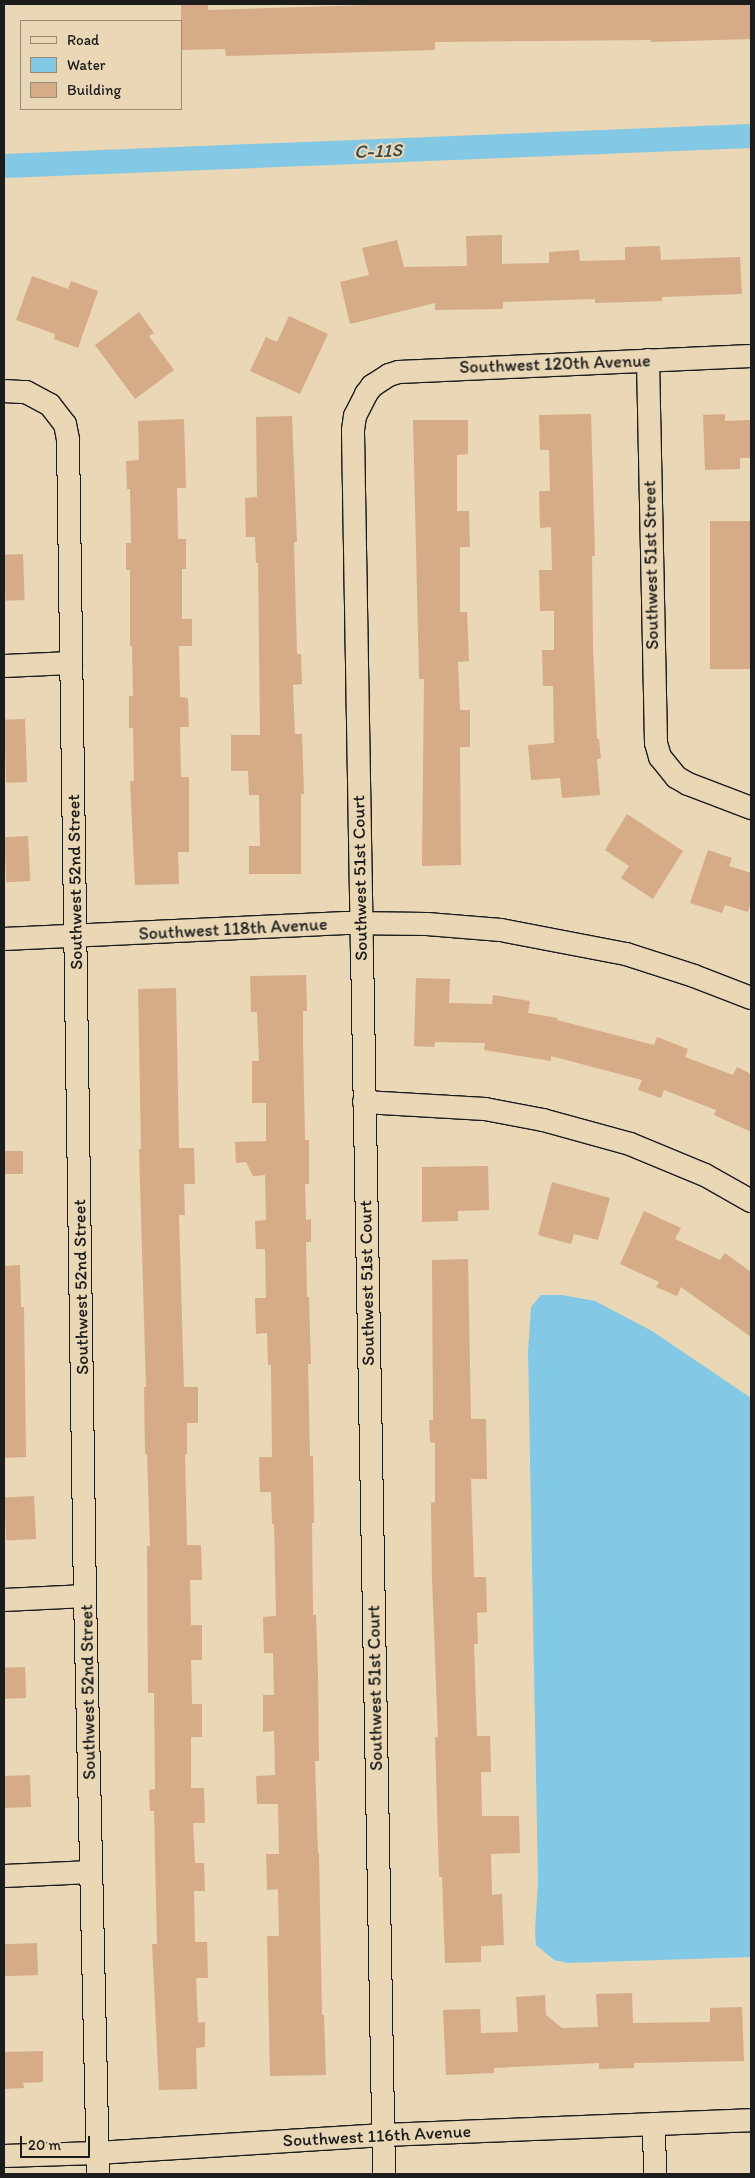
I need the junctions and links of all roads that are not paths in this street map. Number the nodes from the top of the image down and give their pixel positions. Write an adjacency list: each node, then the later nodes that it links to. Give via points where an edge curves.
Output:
1 (751, 356): 2 (street, Southwest 120th Avenue)
2 (648, 360): 4 (street, Southwest 120th Avenue, via 417,369 389,375); 7 (street, Southwest 51st Street, via 654,731 660,757 688,784)
3 (4, 391): 5 (street, Southwest 52nd Street, via 26,392 50,405 65,424 68,440)
4 (366, 394): 8 (street, Southwest 51st Court, via 355,416 353,430)
5 (72, 663): 6 (street); 9 (street, Southwest 52nd Street)
6 (4, 666)
7 (751, 808)
8 (361, 924): 9 (street, Southwest 118th Avenue); 11 (street, Southwest 118th Avenue, via 427,924 501,930 569,942 634,957); 12 (street, Southwest 51st Court)
9 (76, 936): 10 (street, Southwest 118th Avenue); 14 (street, Southwest 52nd Street)
10 (4, 939)
11 (751, 998)
12 (364, 1102): 13 (street, via 485,1109 543,1120 630,1144 705,1175); 20 (street, Southwest 51st Court)
13 (751, 1201)
14 (86, 1596): 15 (street); 16 (street, Southwest 52nd Street)
15 (4, 1600)
16 (91, 1872): 17 (street); 22 (street, Southwest 52nd Street)
17 (4, 1876)
18 (751, 2120): 19 (street, Southwest 116th Avenue)
19 (654, 2124): 20 (street, Southwest 116th Avenue); 24 (street)
20 (383, 2134): 22 (street, Southwest 116th Avenue); 23 (street, Southwest 51st Court)
21 (4, 2156): 22 (street, Southwest 116th Avenue)
22 (98, 2164)
23 (384, 2174)
24 (655, 2174)

